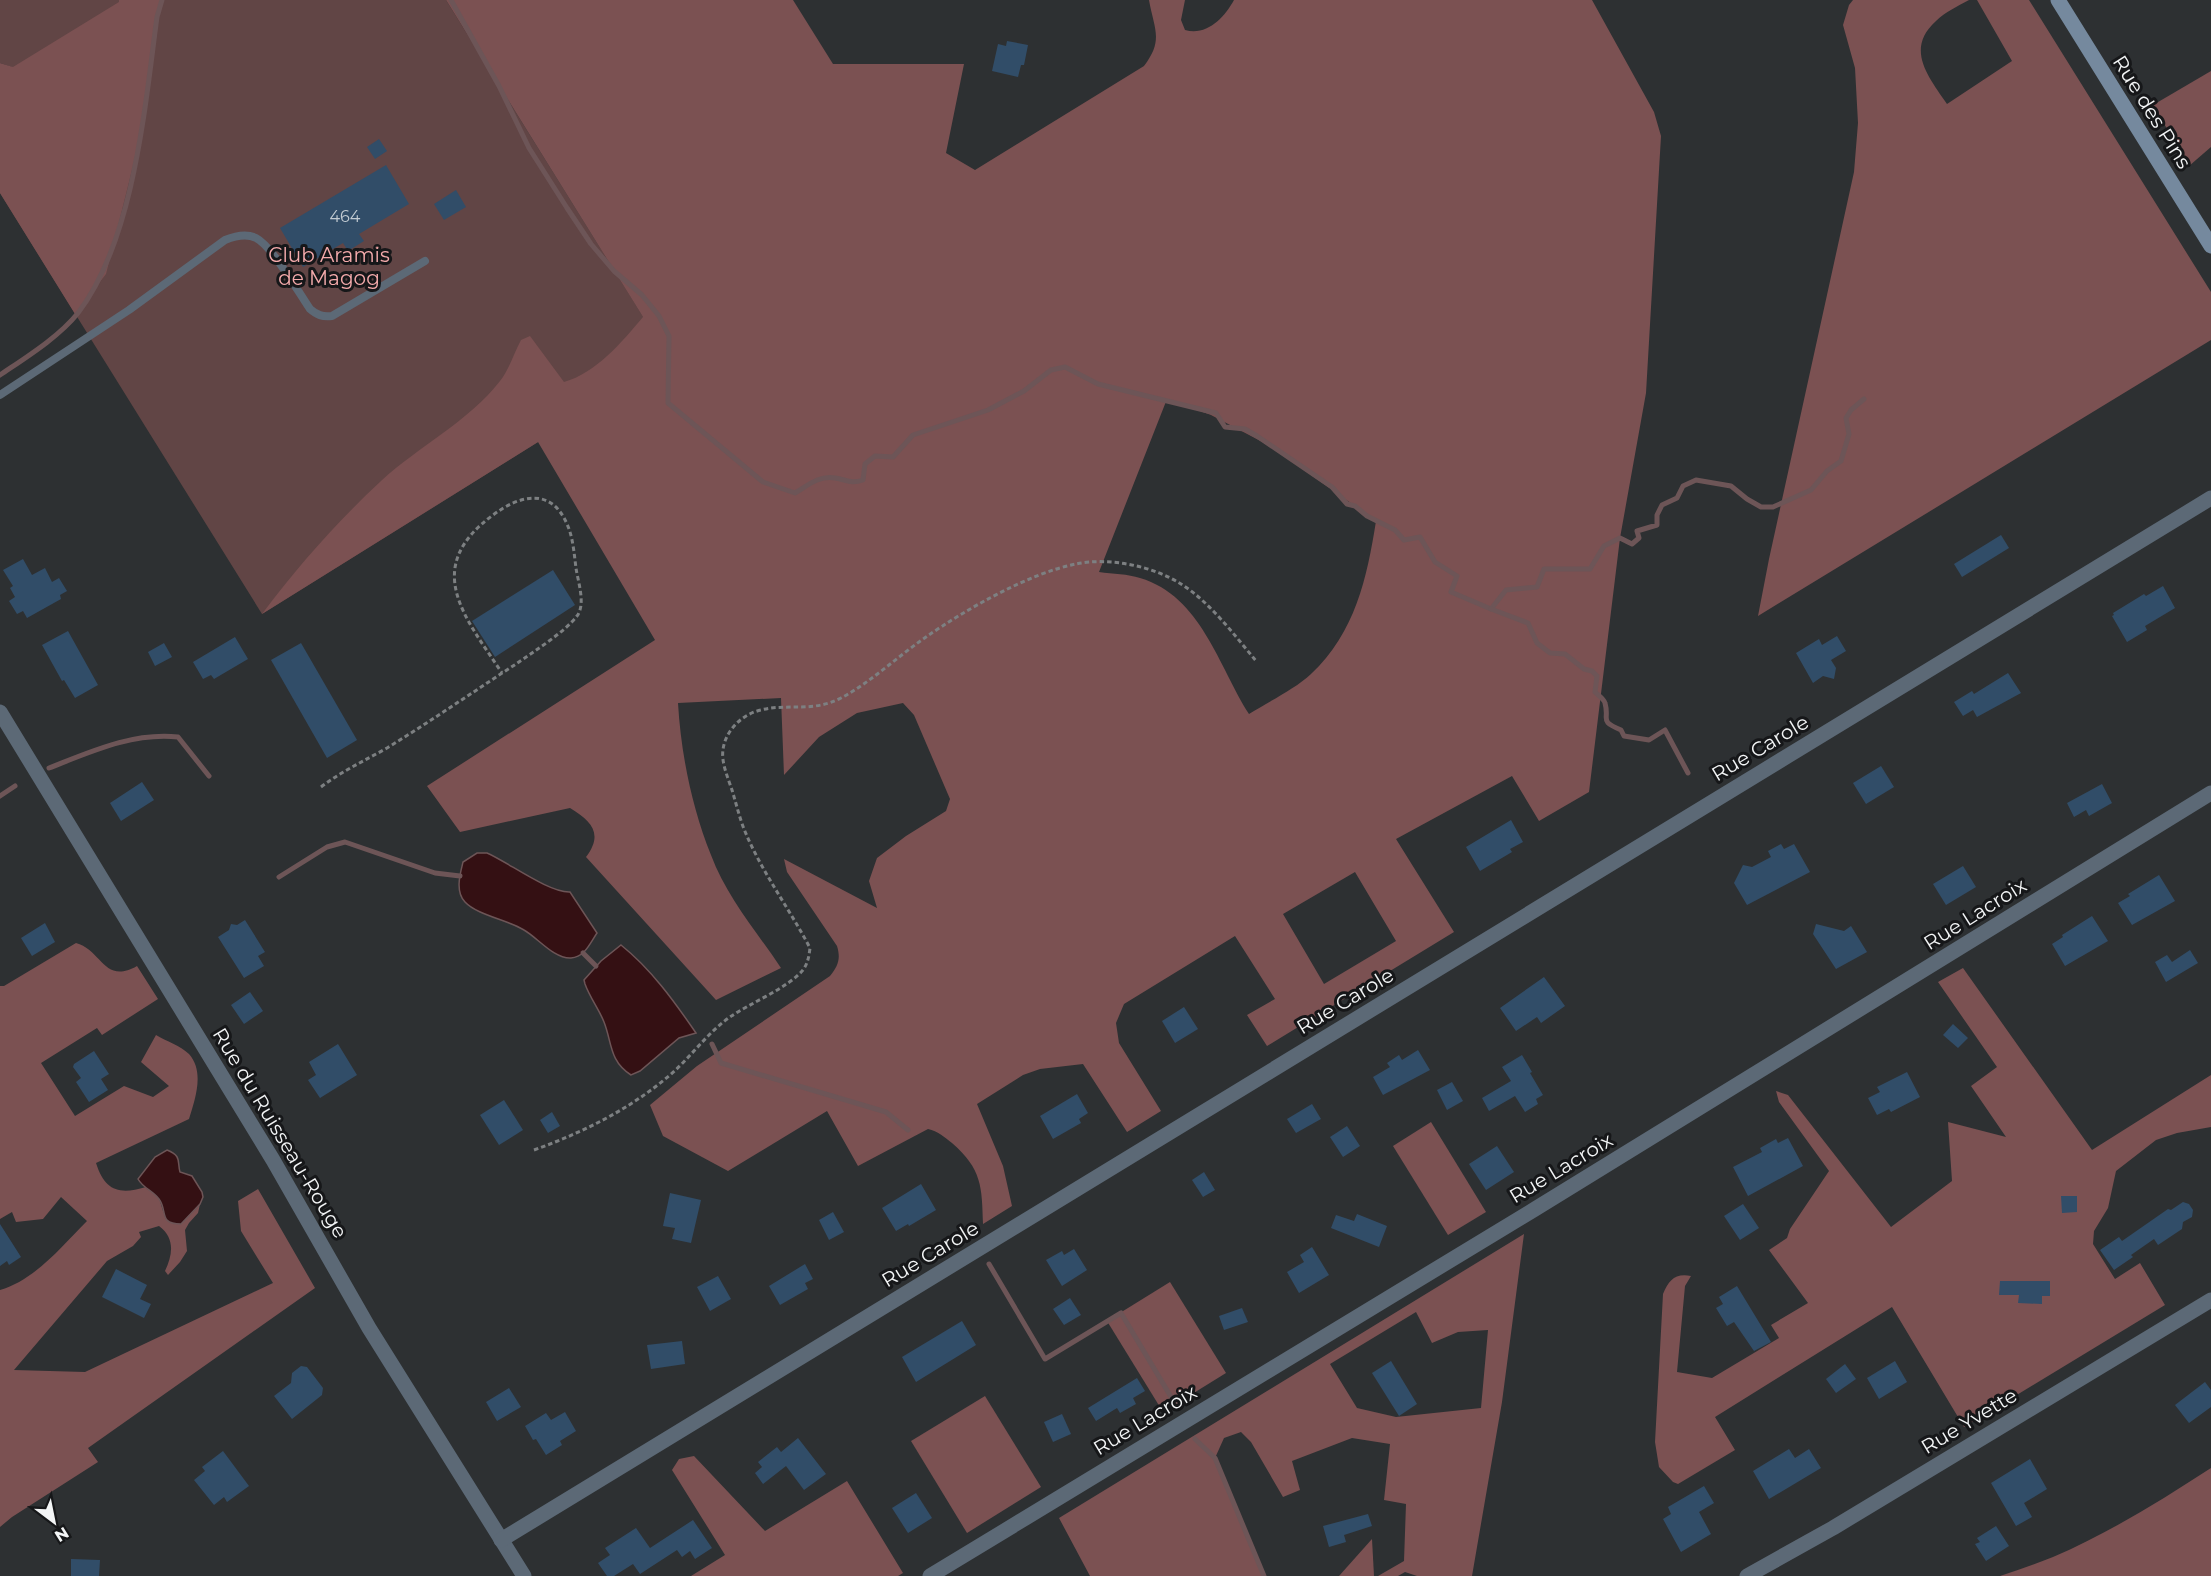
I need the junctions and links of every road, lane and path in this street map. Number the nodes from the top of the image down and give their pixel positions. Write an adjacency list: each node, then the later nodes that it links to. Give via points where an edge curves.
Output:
1 (2058, 0): 2 (street, Rue des Pins)
2 (2211, 246)
3 (425, 261): 4 (lane, via 332,316 324,317 310,309 264,243 236,236)
4 (0, 395)
5 (2211, 498): 13 (street, Rue Carole)
6 (1257, 662): 11 (path, via 1213,611 1182,584 1143,567 1117,562 1077,563 982,602 840,699 817,707 761,709 746,715 727,734 722,752 727,774 753,848 810,948 808,960 794,978 729,1018 644,1095 609,1118)
7 (501, 674): 7 (path, via 457,601 456,561 481,523 513,502 541,498 561,511 568,525 581,609 559,632); 9 (path)
8 (0, 712): 13 (street, Rue du Ruisseau-Rouge, via 273,1160 375,1338)
9 (321, 787)
10 (2211, 793): 15 (street, Rue Lacroix)
11 (534, 1150)
12 (2211, 1300): 16 (street, Rue Yvette)
13 (501, 1540): 14 (street, Rue du Ruisseau-Rouge)
14 (524, 1576)
15 (930, 1576)
16 (1747, 1576)

